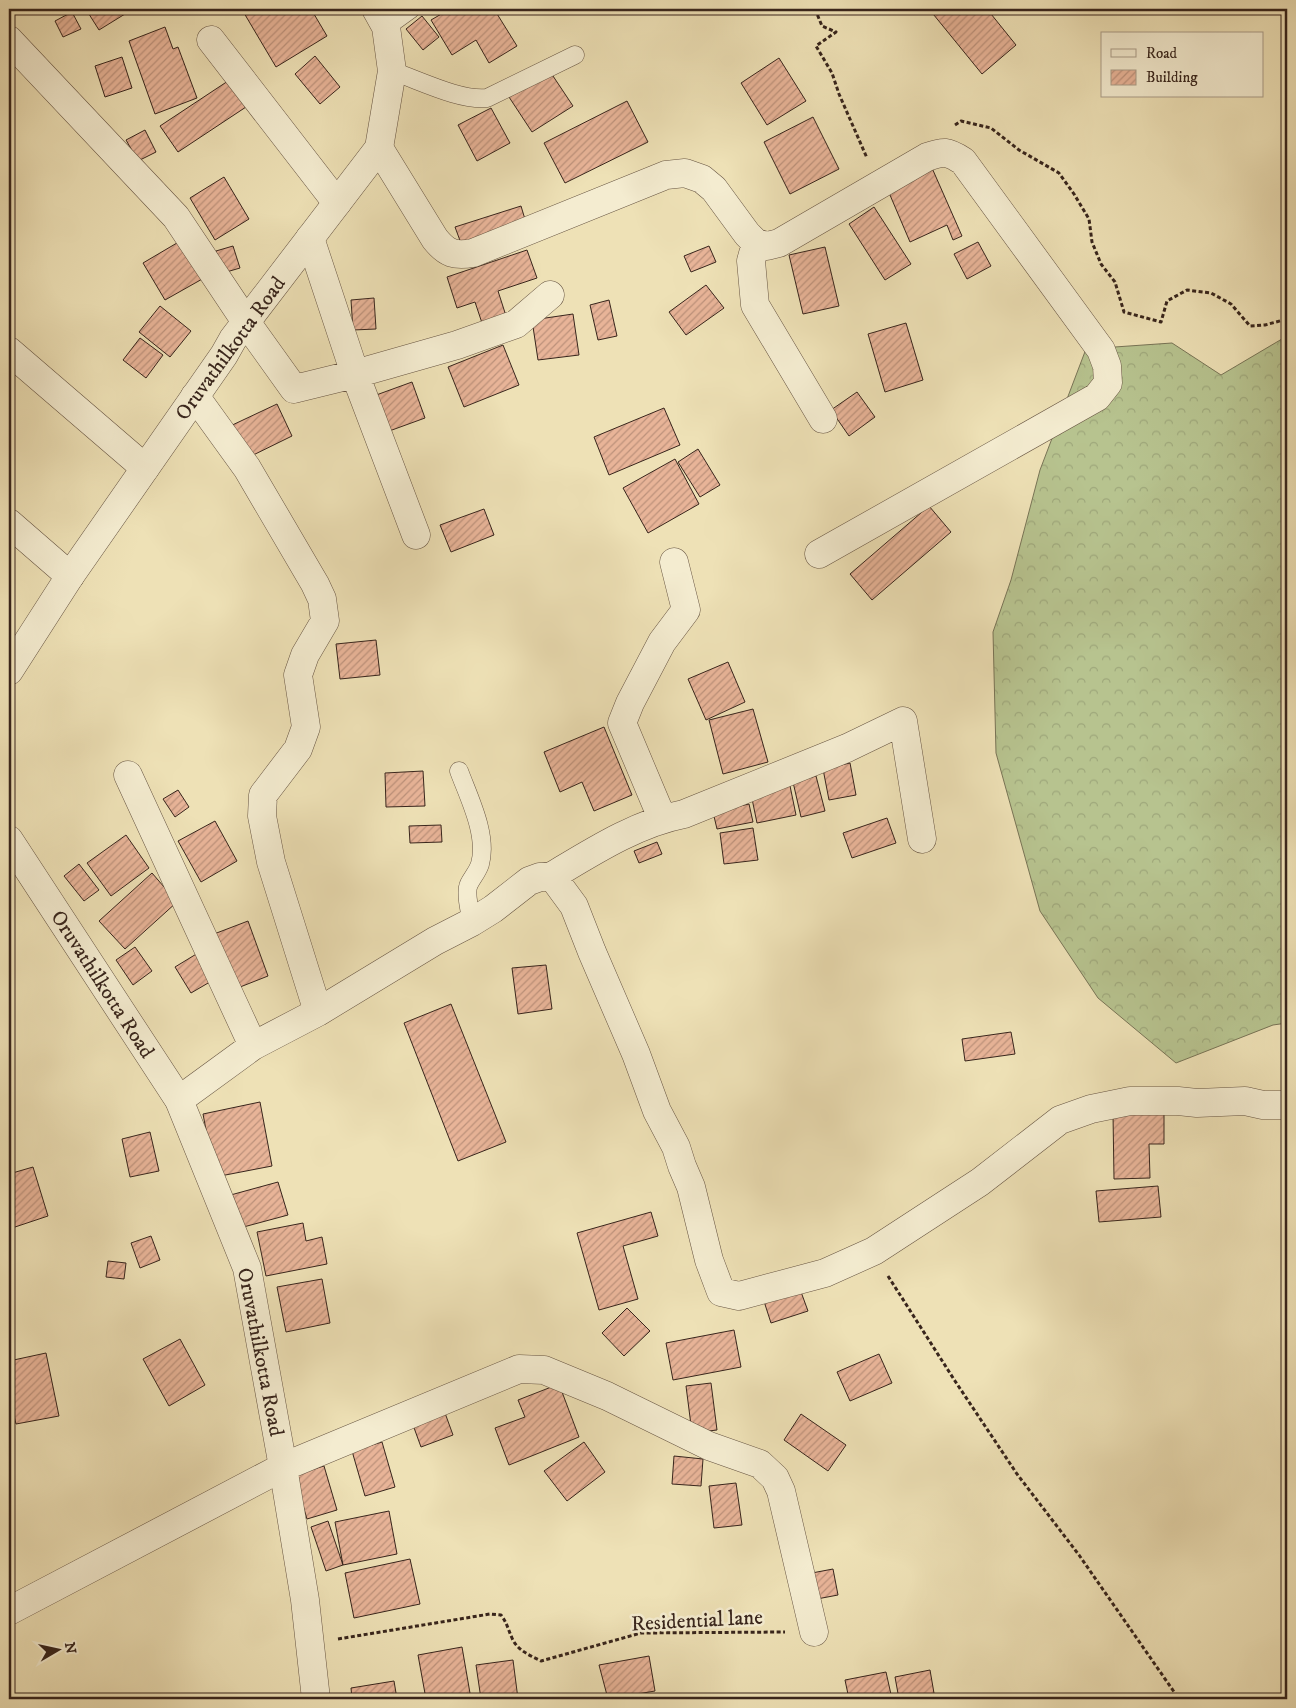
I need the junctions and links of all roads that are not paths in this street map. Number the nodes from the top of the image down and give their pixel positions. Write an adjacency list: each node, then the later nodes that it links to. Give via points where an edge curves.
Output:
1 (411, 9): 2 (lane)
2 (381, 18): 6 (street, Oruvathilkotta Road)
3 (211, 40): 8 (street)
4 (9, 41): 12 (street, via 176,217)
5 (575, 55): 6 (lane, via 477,100)
6 (392, 71): 7 (street, Oruvathilkotta Road)
7 (379, 148): 8 (street, Oruvathilkotta Road); 10 (street, via 435,239 444,250 459,255 473,253 666,175 685,173 702,179 714,189)
8 (337, 203): 9 (street, Oruvathilkotta Road)
9 (310, 238): 12 (street, Oruvathilkotta Road); 14 (street)
10 (756, 242): 16 (street, via 751,260 755,305); 20 (street, via 767,246 780,243 926,157 941,152 951,153 963,161 1101,350 1107,366 1108,382 1097,397)
11 (550, 295): 14 (street, via 516,324)
12 (246, 322): 14 (street, via 294,389); 15 (street, Oruvathilkotta Road)
13 (9, 351): 17 (street)
14 (356, 374): 19 (street)
15 (195, 396): 17 (street, Oruvathilkotta Road); 31 (street, via 246,468 322,599 325,621 305,655 298,675 306,727 298,749 263,795 262,816 271,862)
16 (823, 419)
17 (145, 468): 22 (street, Oruvathilkotta Road)
18 (9, 523): 22 (street)
19 (416, 535)
20 (819, 554)
21 (674, 562): 26 (street, via 686,610 662,642 622,722)
22 (70, 576): 23 (street, Oruvathilkotta Road)
23 (9, 671)
24 (459, 772): 30 (lane, via 478,823 481,847 480,865 467,887)
25 (128, 774): 32 (street)
26 (662, 818): 27 (street, via 684,814 847,748 903,721); 29 (street)
27 (922, 839)
28 (9, 840): 33 (street, Oruvathilkotta Road)
29 (552, 876): 30 (street, via 529,881); 34 (street, via 574,906 636,1054 656,1112 676,1147 691,1187 708,1260 720,1292 739,1296 749,1294 825,1273 874,1251 980,1182 1060,1120 1091,1109 1130,1101)
30 (472, 922): 31 (street, via 435,940)
31 (318, 1012): 32 (street)
32 (253, 1046): 33 (street)
33 (178, 1100): 35 (street, Oruvathilkotta Road, via 248,1268)
34 (1287, 1105)
35 (283, 1467): 36 (street, Oruvathilkotta Road); 37 (street, via 519,1368 544,1370 607,1396 709,1446 760,1464 775,1478 782,1491); 38 (street, via 305,1600)
36 (9, 1611)
37 (814, 1632)
38 (316, 1699)

